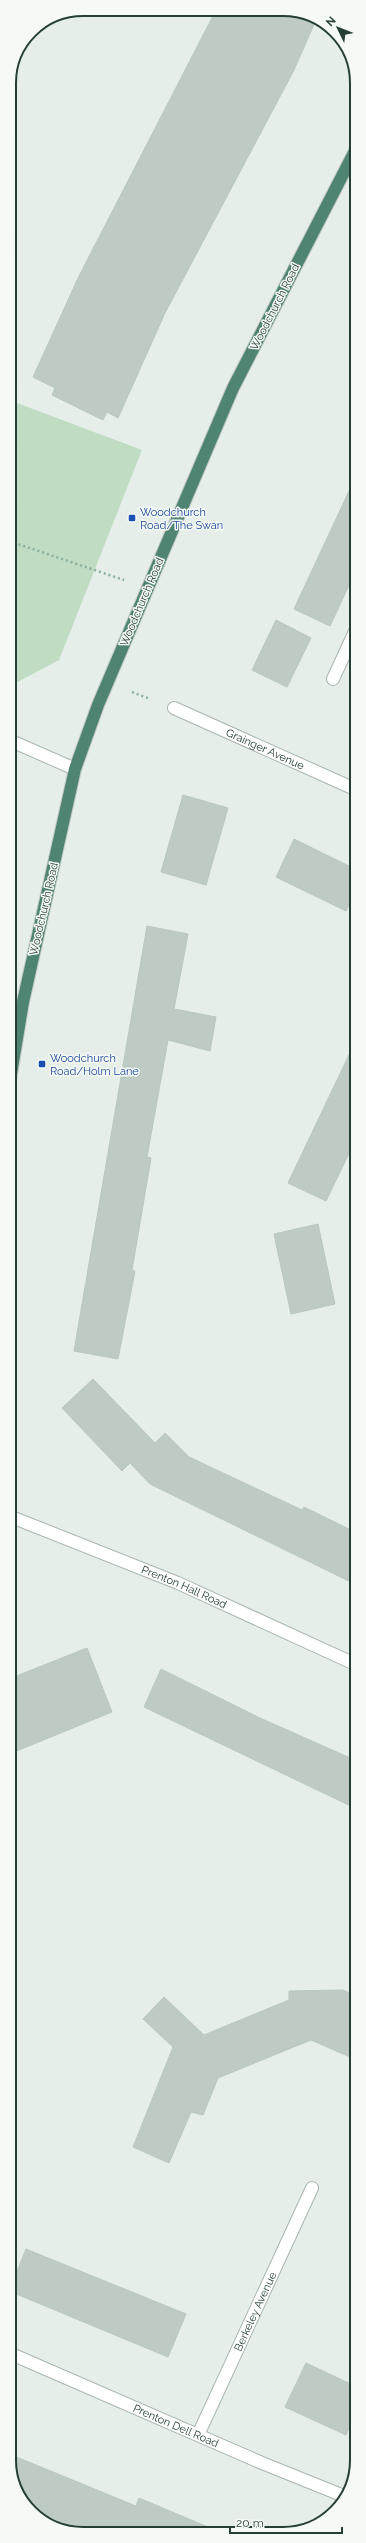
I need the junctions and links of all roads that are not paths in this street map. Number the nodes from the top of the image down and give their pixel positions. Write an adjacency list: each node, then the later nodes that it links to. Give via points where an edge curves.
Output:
1 (350, 160): 6 (highway, Woodchurch Road, via 233,388 107,683)
2 (350, 642): 3 (street)
3 (333, 679)
4 (174, 708): 7 (street, Grainger Avenue)
5 (16, 743): 6 (street)
6 (75, 768): 8 (highway, Woodchurch Road)
7 (350, 787)
8 (16, 1047)
9 (16, 1519): 10 (street, Prenton Hall Road, via 178,1583)
10 (350, 1662)
11 (312, 2188): 13 (street, Berkeley Avenue)
12 (16, 2356): 13 (street, Prenton Dell Road)
13 (198, 2435): 14 (street, Prenton Dell Road)
14 (341, 2495)

